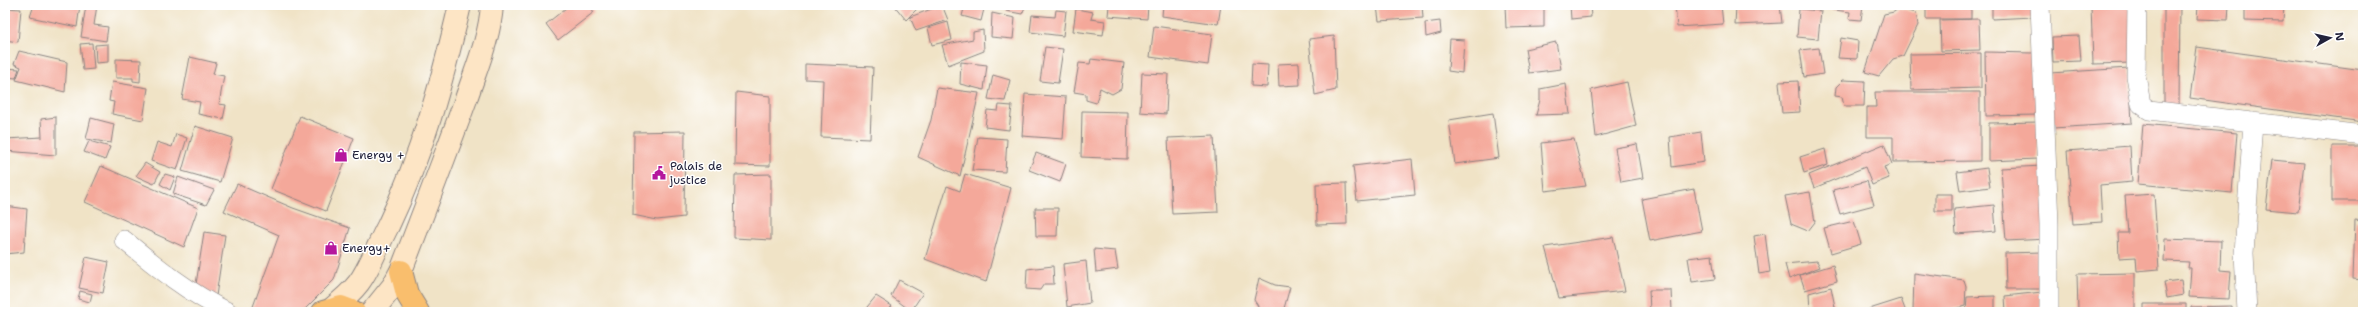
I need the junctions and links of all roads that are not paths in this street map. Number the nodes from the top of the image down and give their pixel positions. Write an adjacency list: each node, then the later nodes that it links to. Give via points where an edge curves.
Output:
1 (460, 5): 9 (main road, via 435,105 421,150 400,201 362,278 350,293)
2 (492, 5): 8 (main road, via 491,18 475,71 442,166)
3 (2040, 5): 14 (street)
4 (2137, 5): 5 (street, via 2136,76 2139,98 2144,108 2155,112)
5 (2253, 122): 6 (street); 15 (street, via 2244,254)
6 (2363, 135)
7 (124, 240): 10 (street, via 169,277 202,299)
8 (401, 271): 12 (main road, via 393,286); 13 (main road, via 407,294)
9 (328, 310): 11 (main road, via 341,307)
10 (228, 312)
11 (354, 312)
12 (372, 312)
13 (418, 312)
14 (2049, 312)
15 (2247, 312)

